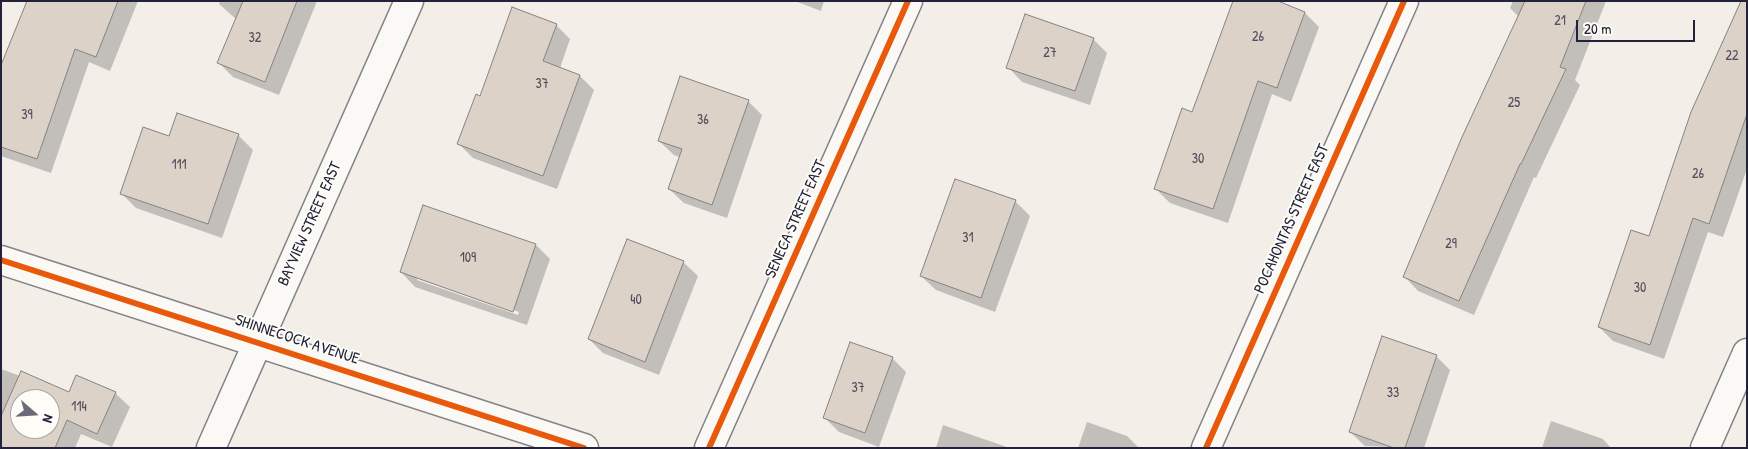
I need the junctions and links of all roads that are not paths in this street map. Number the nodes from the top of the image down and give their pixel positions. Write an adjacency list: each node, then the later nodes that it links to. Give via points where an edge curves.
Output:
1 (409, 1): 5 (street, BAYVIEW STREET EAST)
2 (908, 1): 9 (street, SENECA STREET EAST)
3 (1404, 1): 10 (street, POCAHONTAS STREET EAST)
4 (1, 260): 5 (street, SHINNECOCK AVENUE)
5 (258, 342): 7 (street, BAYVIEW STREET EAST); 8 (street, SHINNECOCK AVENUE)
6 (1747, 353): 11 (street)
7 (211, 448)
8 (584, 448)
9 (709, 448)
10 (1206, 448)
11 (1705, 448)

